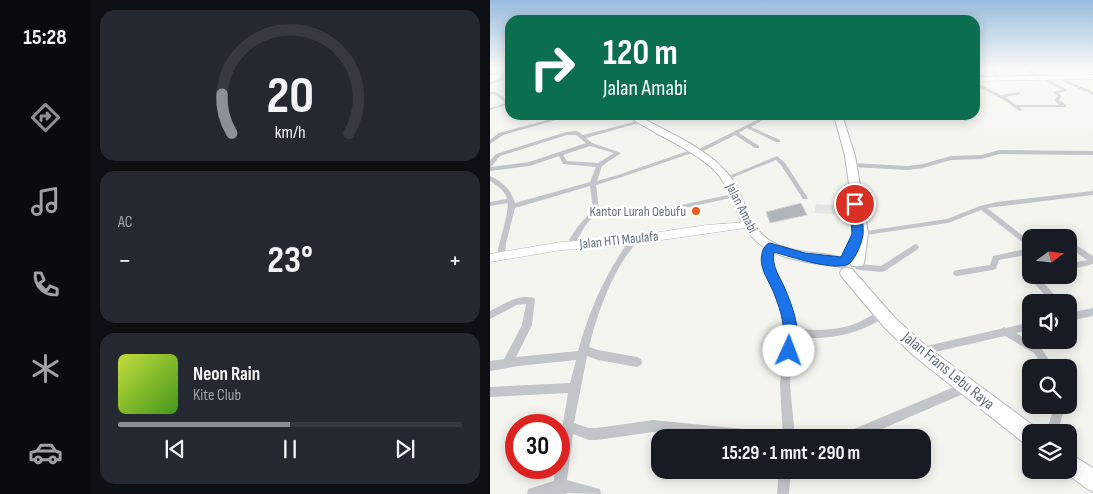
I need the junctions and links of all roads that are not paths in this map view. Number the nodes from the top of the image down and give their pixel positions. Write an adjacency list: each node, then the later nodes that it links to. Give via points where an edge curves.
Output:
1 (991, 91): 5 (street)
2 (1060, 91): 8 (street, via 1055,92 1060,96 1056,100 1064,106)
3 (490, 93): 6 (street)
4 (1019, 93): 5 (street)
5 (1001, 96): 8 (street)
6 (505, 100)
7 (505, 104): 9 (street)
8 (1017, 106): 10 (street)
9 (490, 109)
10 (1022, 111)
11 (553, 120): 20 (street, via 501,134)
12 (761, 120): 16 (street)
13 (838, 120): 29 (main road)
14 (838, 120): 42 (main road, via 848,156)
15 (640, 121): 18 (street); 23 (main road, Jalan Amabi)
16 (748, 127): 17 (street); 19 (street)
17 (736, 133): 22 (street); 23 (street)
18 (582, 137): 21 (street); 26 (street, via 570,133)
19 (778, 141)
20 (490, 142)
21 (590, 144): 25 (street); 28 (street, via 618,153)
22 (757, 147)
23 (694, 152): 32 (main road, Jalan Amabi); 33 (street)
24 (1093, 153): 29 (street, via 998,152 908,168)
25 (560, 154): 28 (street, via 565,163); 30 (street, via 530,164)
26 (493, 157): 27 (street)
27 (490, 165)
28 (599, 165): 33 (street)
29 (852, 165): 42 (main road)
30 (490, 169)
31 (490, 178): 37 (street, via 504,186)
32 (727, 178): 35 (main road, Jalan Amabi); 36 (street, via 777,158)
33 (593, 184): 37 (street); 45 (street, via 596,210 582,223 573,240)
34 (1093, 194): 39 (street)
35 (738, 195): 40 (street); 41 (main road, Jalan Amabi)
36 (805, 198)
37 (512, 203): 38 (street); 50 (street, via 501,246)
38 (490, 204)
39 (982, 207): 42 (street, via 948,221); 43 (street)
40 (657, 212)
41 (748, 225): 44 (street, Jalan HTI Maulafa); 46 (main road, Jalan Amabi, via 760,241)
42 (860, 234): 53 (main road)
43 (1022, 239)
44 (633, 241): 45 (street, Jalan HTI Maulafa); 65 (street, via 612,272)
45 (576, 245): 50 (street, Jalan HTI Maulafa)
46 (770, 247): 53 (main road, Jalan Amabi); 63 (street, via 767,265 784,302)
47 (915, 248): 53 (street, via 882,269)
48 (1078, 250): 51 (street)
49 (1022, 253): 54 (street, via 996,258 993,267)
50 (495, 256)
51 (1093, 261): 52 (street)
52 (1078, 265)
53 (850, 267): 58 (main road, Jalan Frans Lebu Raya, via 870,301)
54 (958, 273)
55 (1040, 284): 56 (street)
56 (1049, 294)
57 (1093, 312): 60 (street)
58 (882, 314): 63 (street, via 852,330 827,335); 64 (main road, Jalan Frans Lebu Raya)
59 (490, 315): 67 (street, via 516,302 531,300 527,325)
60 (1077, 315)
61 (1022, 328): 62 (street)
62 (1004, 331): 64 (street); 66 (street, via 1037,350)
63 (790, 332): 76 (street, via 785,385)
64 (920, 351): 70 (main road, Jalan Frans Lebu Raya)
65 (582, 352): 67 (street); 68 (street); 71 (street)
66 (1044, 359)
67 (508, 362): 69 (street)
68 (637, 362)
69 (490, 366)
70 (966, 387): 77 (street); 78 (main road, Jalan Frans Lebu Raya)
71 (574, 388): 72 (street); 73 (street)
72 (490, 392)
73 (570, 414)
74 (570, 428): 75 (street, via 589,434 653,426)
75 (683, 429)
76 (788, 429)
77 (867, 429)
78 (1022, 429)
79 (1077, 469): 81 (main road)
80 (784, 479): 85 (street)
81 (1093, 481)
82 (560, 490): 83 (street); 84 (street)
83 (533, 494)
84 (595, 494)
85 (782, 494)

